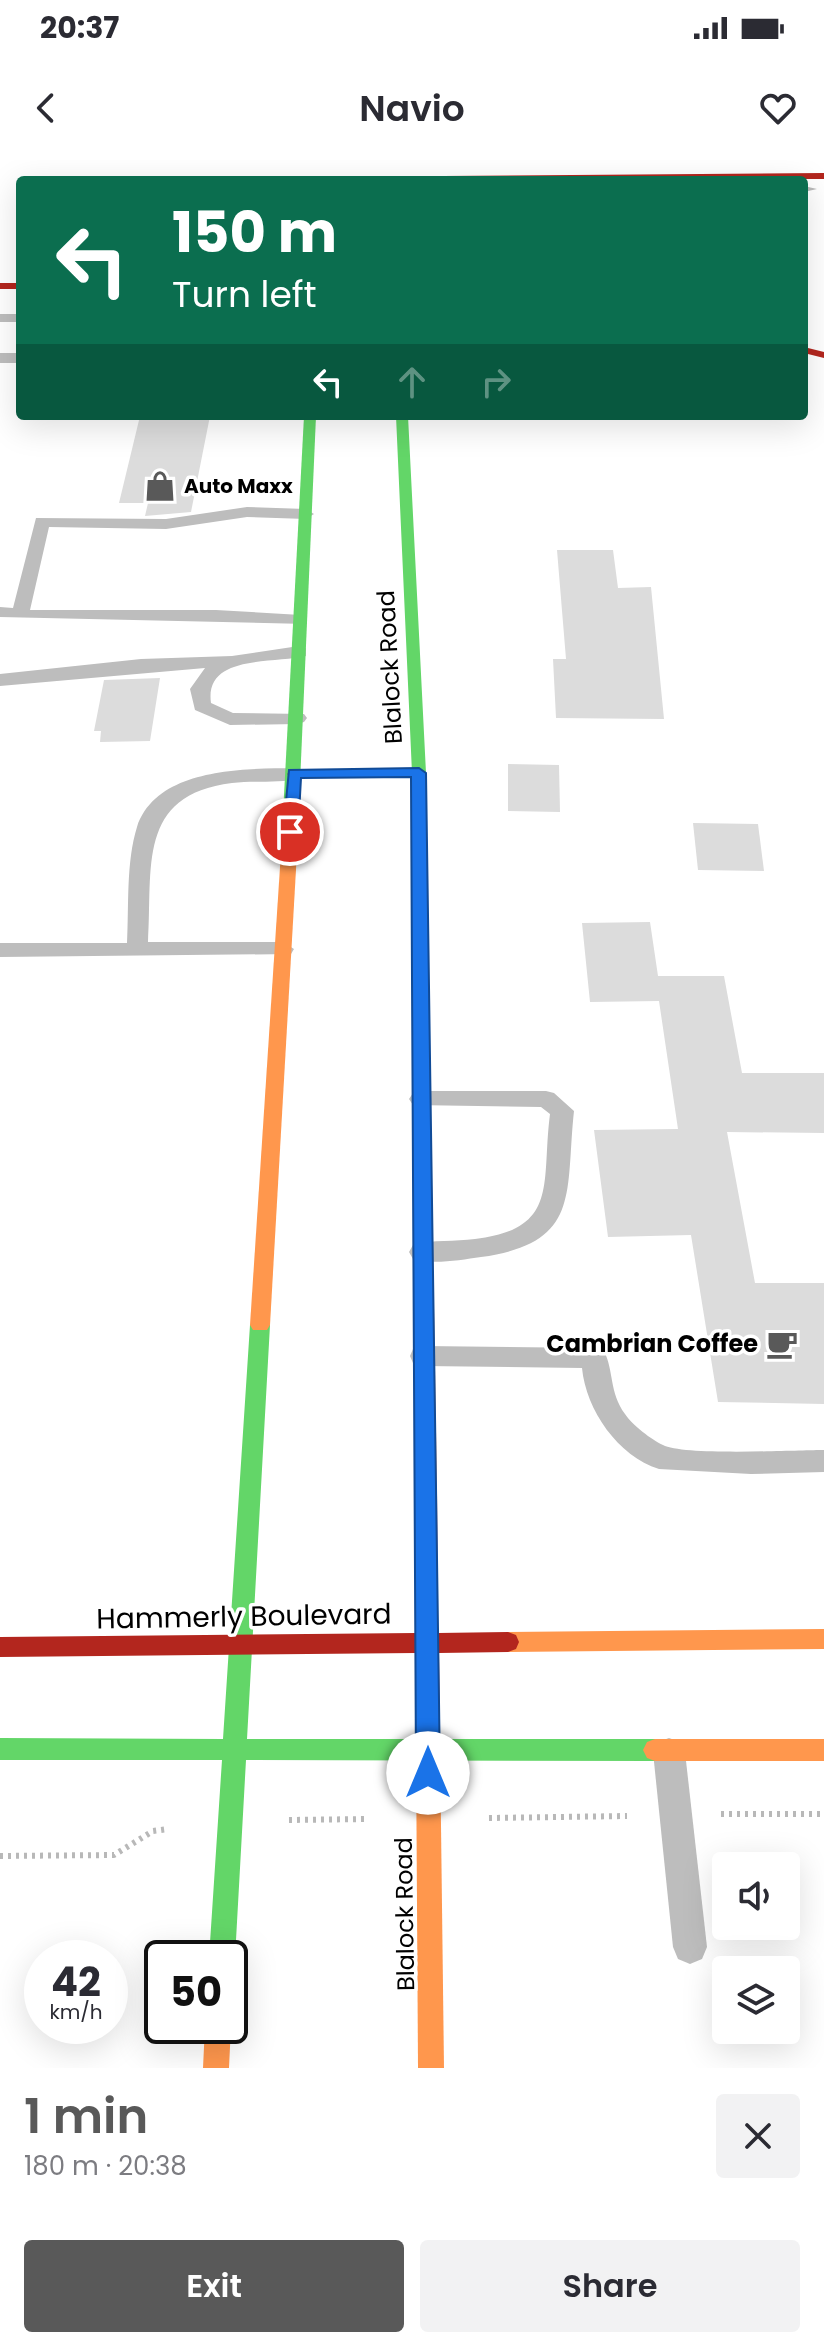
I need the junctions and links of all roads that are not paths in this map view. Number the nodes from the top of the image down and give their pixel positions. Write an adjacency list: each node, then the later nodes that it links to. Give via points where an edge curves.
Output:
1 (310, 420): 3 (main road)
2 (402, 420): 11 (main road, Blalock Road)
3 (306, 514): 5 (lane, via 247,512 166,524 42,522); 6 (main road)
4 (0, 612): 5 (lane)
5 (20, 615): 6 (lane)
6 (301, 620): 7 (main road)
7 (299, 652): 8 (lane); 10 (main road)
8 (230, 661): 9 (lane); 10 (lane, via 202,681 202,706 230,719)
9 (0, 680)
10 (297, 718): 12 (main road)
11 (419, 773): 12 (main road); 16 (main road, Blalock Road)
12 (294, 774): 13 (main road); 15 (lane, via 228,776 195,784 169,800 148,824)
13 (283, 949): 15 (lane); 22 (main road)
14 (0, 950): 15 (lane)
15 (137, 950)
16 (421, 1099): 17 (main road, Blalock Road); 17 (lane, via 546,1099 562,1111 548,1218 534,1234 478,1250)
17 (422, 1252): 18 (main road, Blalock Road)
18 (423, 1356): 19 (lane, via 594,1358 597,1387 616,1424 659,1458); 21 (main road, Blalock Road)
19 (824, 1461)
20 (824, 1639): 21 (main road, Hammerly Boulevard)
21 (424, 1641): 22 (main road, Hammerly Boulevard); 27 (main road, Blalock Road)
22 (243, 1646): 23 (main road, Hammerly Boulevard); 24 (main road)
23 (0, 1647)
24 (232, 1748): 25 (main road); 27 (main road); 29 (main road)
25 (0, 1749)
26 (824, 1750): 28 (main road)
27 (428, 1751): 28 (main road); 33 (main road, Blalock Road)
28 (669, 1752): 30 (lane)
29 (223, 1940)
30 (690, 1947)
31 (217, 2044): 32 (main road)
32 (216, 2068)
33 (431, 2068)

